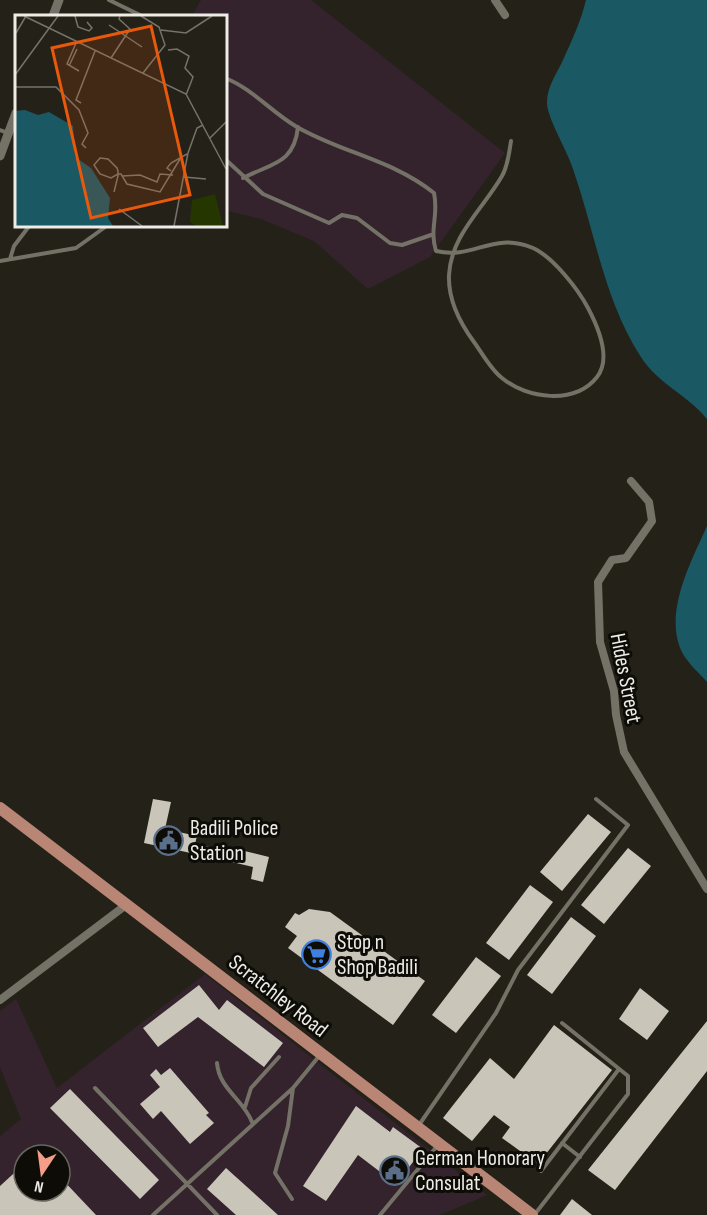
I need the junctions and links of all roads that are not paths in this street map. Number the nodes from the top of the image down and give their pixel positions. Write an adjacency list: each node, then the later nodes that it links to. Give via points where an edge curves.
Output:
1 (59, 0): 4 (street)
2 (109, 0): 5 (lane)
3 (495, 0): 6 (street)
4 (53, 15)
5 (140, 15)
6 (505, 15)
7 (226, 78): 9 (lane, via 246,88)
8 (15, 115): 10 (street)
9 (297, 127): 14 (lane, via 296,145 286,158); 17 (lane, via 412,176 434,192 438,210)
10 (4, 132): 12 (street)
11 (511, 141): 18 (lane, via 502,176 457,240)
12 (0, 156)
13 (226, 160): 14 (lane)
14 (243, 178): 17 (lane, via 263,194 329,223 342,215 357,218 390,243 402,245)
15 (29, 226): 19 (lane, via 14,246)
16 (107, 226): 19 (lane, via 76,248)
17 (431, 235): 18 (lane, via 436,251)
18 (453, 255): 18 (lane, via 449,274 452,301 467,333 501,378 527,391 555,397 581,390 598,375 603,354 597,325 576,286 535,249 508,240)
19 (10, 259): 20 (lane)
20 (0, 261)
21 (631, 481): 24 (street, Hides Street, via 649,502 652,521 626,558 612,560 598,582 600,642 614,691 624,752)
22 (596, 798): 36 (lane, via 628,825 518,970 496,1013)
23 (0, 808): 25 (main road, Scratchley Road)
24 (707, 889)
25 (126, 905): 26 (street); 28 (main road, Scratchley Road)
26 (0, 1000)
27 (562, 1023): 31 (lane)
28 (321, 1055): 33 (lane); 36 (main road, Scratchley Road)
29 (279, 1057): 34 (lane, via 251,1088)
30 (218, 1063): 34 (lane, via 223,1083)
31 (619, 1069): 37 (lane); 39 (lane, via 628,1076 628,1094)
32 (95, 1088): 41 (lane)
33 (293, 1088): 35 (lane); 42 (lane, via 288,1126 274,1173)
34 (245, 1107): 35 (lane)
35 (252, 1122): 41 (lane)
36 (416, 1128): 38 (main road, Scratchley Road)
37 (562, 1143): 39 (lane); 40 (lane)
38 (439, 1145): 45 (lane); 46 (main road, Scratchley Road)
39 (580, 1157): 46 (lane)
40 (541, 1171)
41 (187, 1184): 43 (lane); 44 (lane)
42 (292, 1199)
43 (153, 1215)
44 (217, 1215)
45 (380, 1215)
46 (533, 1215)

